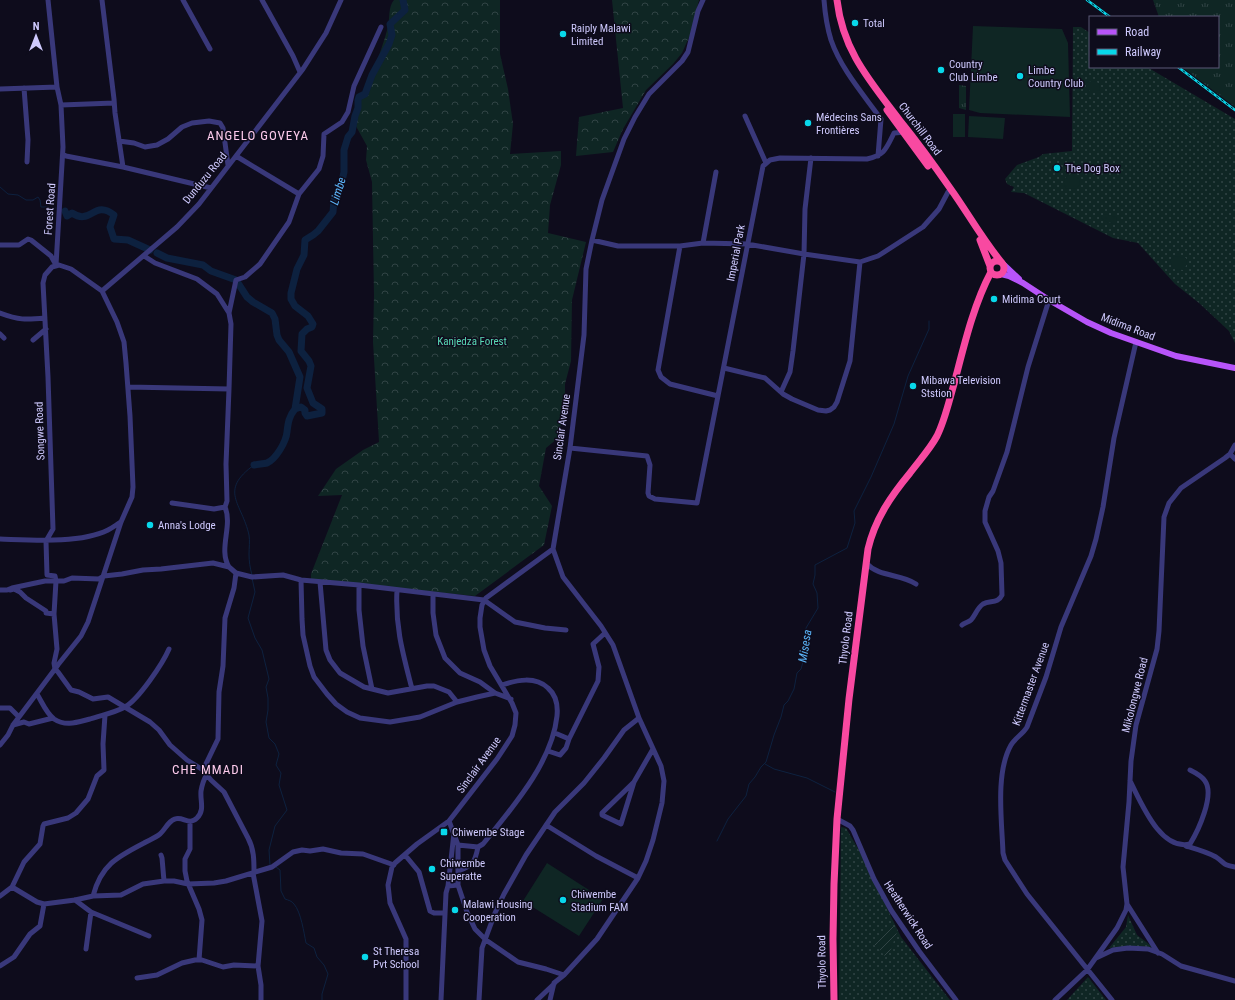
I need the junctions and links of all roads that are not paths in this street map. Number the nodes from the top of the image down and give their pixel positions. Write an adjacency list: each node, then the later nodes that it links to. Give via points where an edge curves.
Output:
1 (48, 0): 13 (street, Forest Road)
2 (102, 0): 16 (street)
3 (183, 0): 11 (street)
4 (262, 0): 12 (street)
5 (341, 0): 12 (street, Dunduzu Road, via 326,33)
6 (703, 0): 33 (street, Sinclair Avenue, via 688,52 649,94 634,117 602,200)
7 (824, 0): 23 (street, via 830,39 836,52 881,119)
8 (834, 0): 19 (highway, Churchill Road, via 841,35 853,62)
9 (837, 0): 19 (highway, Churchill Road, via 844,34 853,54)
10 (381, 27): 32 (street, via 354,86 348,112 342,122 324,134 323,156 319,169)
11 (210, 49)
12 (300, 72): 22 (street, Dunduzu Road)
13 (57, 87): 14 (street); 17 (street, Forest Road)
14 (24, 88): 15 (street); 25 (street)
15 (0, 89)
16 (114, 103): 17 (street); 20 (street)
17 (61, 105): 21 (street, Forest Road)
18 (745, 116): 26 (street)
19 (906, 132): 23 (street, via 894,133 887,148); 31 (highway, Churchill Road)
20 (119, 141): 27 (street, via 145,147 157,145 192,123 220,123 223,128); 28 (street)
21 (63, 154): 28 (street); 42 (street, Forest Road)
22 (236, 156): 27 (street, Dunduzu Road); 32 (street)
23 (878, 156): 24 (street)
24 (811, 158): 26 (street, via 780,158); 38 (street, via 805,209)
25 (27, 162)
26 (766, 162): 35 (street, Imperial Park, via 763,166)
27 (228, 165): 30 (street, Dunduzu Road)
28 (123, 167): 30 (street)
29 (716, 172): 34 (street)
30 (211, 188): 39 (street, Dunduzu Road, via 178,227)
31 (950, 190): 40 (street, via 939,209 923,226 878,256); 41 (highway, Churchill Road, via 983,240); 43 (highway, Churchill Road, via 980,241)
32 (299, 194): 50 (street, via 289,222 260,264 245,277 236,280)
33 (592, 240): 37 (street, via 618,246); 62 (street, Sinclair Avenue, via 586,269 584,335)
34 (703, 243): 35 (street); 37 (street)
35 (748, 244): 38 (street); 55 (street, Imperial Park)
36 (0, 245): 42 (street, via 19,245 28,239 31,240 51,256)
37 (680, 246): 60 (street, via 658,370 661,377 670,384)
38 (804, 254): 40 (street); 59 (street, via 790,372)
39 (144, 256): 46 (street, Dunduzu Road); 50 (street, via 155,263 197,279 217,294)
40 (860, 262): 59 (street, via 850,361 834,407 823,411 792,400)
41 (1002, 263): 43 (highway, via 996,261); 44 (highway, via 1004,268); 45 (main road, Midima Road)
42 (56, 265): 46 (street, via 71,269); 51 (street, Songwe Road, via 45,275 43,283)
43 (990, 269): 44 (highway, via 993,275); 48 (highway, Thyolo Road)
44 (1000, 275): 45 (main road, Midima Road, via 1010,276); 48 (highway, Thyolo Road, via 992,282)
45 (1023, 283): 47 (main road, Midima Road)
46 (102, 291): 57 (street, via 124,342)
47 (1049, 300): 54 (main road, Midima Road, via 1087,322); 86 (street, via 1028,367 1007,452 993,490 988,496 985,511 985,522 1001,563 1002,594 997,601 980,606 971,620)
48 (977, 305): 71 (highway, Thyolo Road, via 937,436 879,516)
49 (0, 313): 51 (street, via 17,319)
50 (229, 313): 58 (street)
51 (45, 318): 52 (street, Songwe Road)
52 (46, 330): 53 (street); 69 (street, Songwe Road, via 53,529)
53 (34, 340)
54 (1136, 342): 56 (main road, Midima Road, via 1176,356); 149 (street, Kittermaster Avenue, via 1115,432 1093,550 1062,627 1027,727 1010,747 1002,779 1005,860 1027,894)
55 (724, 368): 59 (street, via 765,378); 60 (street, Imperial Park)
56 (1235, 368)
57 (128, 387): 58 (street); 67 (street, via 132,497)
58 (229, 389): 66 (street)
59 (781, 392)
60 (718, 396): 62 (street, Imperial Park, via 697,503 655,499 649,496 650,465 647,456)
61 (1235, 445): 63 (street, Mikolongwe Road)
62 (570, 448): 70 (street, Sinclair Avenue)
63 (1230, 454): 64 (street); 112 (street, Mikolongwe Road, via 1181,488 1172,497 1166,509 1157,649 1136,725)
64 (1235, 459)
65 (172, 503): 66 (street, via 214,509)
66 (225, 508): 72 (street, via 224,555)
67 (121, 522): 69 (street, via 108,531 85,537); 74 (street)
68 (0, 539): 69 (street)
69 (46, 541): 76 (street, via 47,575 55,576)
70 (553, 549): 84 (street); 88 (street, via 563,577)
71 (866, 563): 78 (street, via 876,571); 114 (highway, Thyolo Road)
72 (229, 567): 73 (street); 74 (street, via 213,563)
73 (236, 573): 75 (street, via 252,577 283,575); 111 (street, via 225,618 218,739)
74 (104, 576): 76 (street, via 99,579 72,578); 90 (street, via 81,636)
75 (301, 580): 77 (street); 97 (street, via 303,634 310,666 315,678 336,704 360,718 390,722 420,717)
76 (56, 581): 81 (street, via 45,580); 85 (street)
77 (320, 582): 79 (street); 92 (street, via 325,645 329,658 341,674)
78 (916, 584)
79 (359, 585): 82 (street); 92 (street, via 363,646)
80 (0, 590): 81 (street)
81 (8, 590): 85 (street, via 20,592 46,613)
82 (397, 590): 83 (street); 93 (street, via 399,639)
83 (433, 594): 84 (street); 95 (street, via 436,635 445,658 462,674 480,682)
84 (484, 600): 87 (street, via 515,622); 91 (street, Sinclair Avenue, via 480,618 483,644 489,664)
85 (54, 614): 90 (street)
86 (962, 625)
87 (566, 630)
88 (605, 633): 103 (street, via 621,664); 106 (street, via 593,644 599,667 598,682)
89 (170, 648): 98 (street, via 142,690)
90 (56, 668): 94 (street); 98 (street, via 71,690 93,699 108,697)
91 (502, 685): 96 (street, Sinclair Avenue); 105 (street, via 514,681 533,680 553,693 557,707)
92 (372, 689): 93 (street, via 390,693)
93 (412, 689): 97 (street, via 434,686 449,692)
94 (37, 694): 101 (street); 102 (street)
95 (496, 694): 96 (street); 97 (street)
96 (511, 699): 115 (street, Sinclair Avenue, via 516,718 512,736 493,766)
97 (457, 702)
98 (125, 707): 100 (street); 111 (street, via 160,730 165,740)
99 (0, 708): 101 (street, via 10,708)
100 (105, 715): 102 (street, via 69,724); 133 (street, via 104,770 97,776 88,799 76,813 68,818 44,824 40,844 24,862)
101 (19, 717): 104 (street)
102 (53, 718): 104 (street)
103 (639, 718): 108 (street); 117 (street, via 624,730 592,774 555,812)
104 (13, 725): 107 (street)
105 (555, 733): 106 (street); 109 (street)
106 (569, 739): 109 (street, via 560,755)
107 (0, 745)
108 (653, 749): 113 (street); 128 (street, via 664,775 663,795 653,840)
109 (548, 751): 121 (street, via 513,806)
110 (1190, 770): 120 (street, via 1205,781 1208,795 1195,836 1190,844)
111 (205, 772): 116 (street, via 201,790 201,812); 127 (street, via 224,792 248,838 254,854)
112 (1130, 780): 120 (street, via 1155,828 1172,842); 138 (street, Mikolongwe Road, via 1123,867)
113 (634, 782): 113 (street, via 602,813 602,815 621,823)
114 (837, 819): 161 (highway, Thyolo Road, via 833,892); 162 (street, Heatherwick Road, via 854,830 874,879 891,910)
115 (449, 821): 118 (street); 123 (street, Sinclair Avenue)
116 (190, 822): 130 (street, via 190,849 185,860); 135 (street, via 180,818 173,820 160,833 120,856 103,871)
117 (546, 825): 128 (street); 142 (street, via 504,894)
118 (454, 832): 119 (street); 132 (street)
119 (458, 845): 121 (street); 126 (street)
120 (1183, 845): 125 (street, via 1203,851 1225,865)
121 (478, 847): 126 (street, via 474,862)
122 (161, 855): 129 (street)
123 (405, 855): 124 (street, Sinclair Avenue); 140 (street, via 418,872 430,911)
124 (394, 864): 127 (street, via 366,854 323,849 294,852 272,867); 156 (street, via 388,878 388,891 391,908 406,939)
125 (1235, 867)
126 (458, 871): 131 (street)
127 (253, 873): 130 (street, via 214,883); 148 (street, via 262,921)
128 (638, 878): 150 (street, via 597,939)
129 (164, 881): 130 (street); 135 (street, via 144,884 121,895)
130 (188, 884): 146 (street, via 202,920)
131 (458, 885): 132 (street); 142 (street, via 470,921)
132 (448, 886): 140 (street)
133 (12, 887): 134 (street); 137 (street)
134 (0, 896)
135 (94, 896): 136 (street)
136 (75, 900): 137 (street); 139 (street)
137 (44, 904): 147 (street, via 40,926 30,934 14,957)
138 (1127, 904): 144 (street); 145 (street, Mikolongwe Road, via 1121,922)
139 (91, 912): 141 (street); 143 (street)
140 (444, 913): 157 (street)
141 (149, 936)
142 (486, 940): 150 (street, via 522,963); 158 (street, via 481,951)
143 (86, 949)
144 (1158, 953): 145 (street, via 1128,948 1113,950); 152 (street, via 1181,966)
145 (1095, 958): 149 (street, Mikolongwe Road)
146 (199, 960): 148 (street, via 222,967); 151 (street, via 185,962 156,975)
147 (0, 966)
148 (258, 966): 154 (street)
149 (1087, 970): 163 (street); 164 (street, Kittermaster Avenue)
150 (564, 975): 153 (street)
151 (136, 978)
152 (1235, 982)
153 (554, 983): 159 (street); 160 (street)
154 (261, 997): 155 (street)
155 (256, 1000)
156 (406, 1000)
157 (441, 1000)
158 (479, 1000)
159 (537, 1000)
160 (550, 1000)
161 (834, 1000)
162 (956, 1000)
163 (1055, 1000)
164 (1112, 1000)

